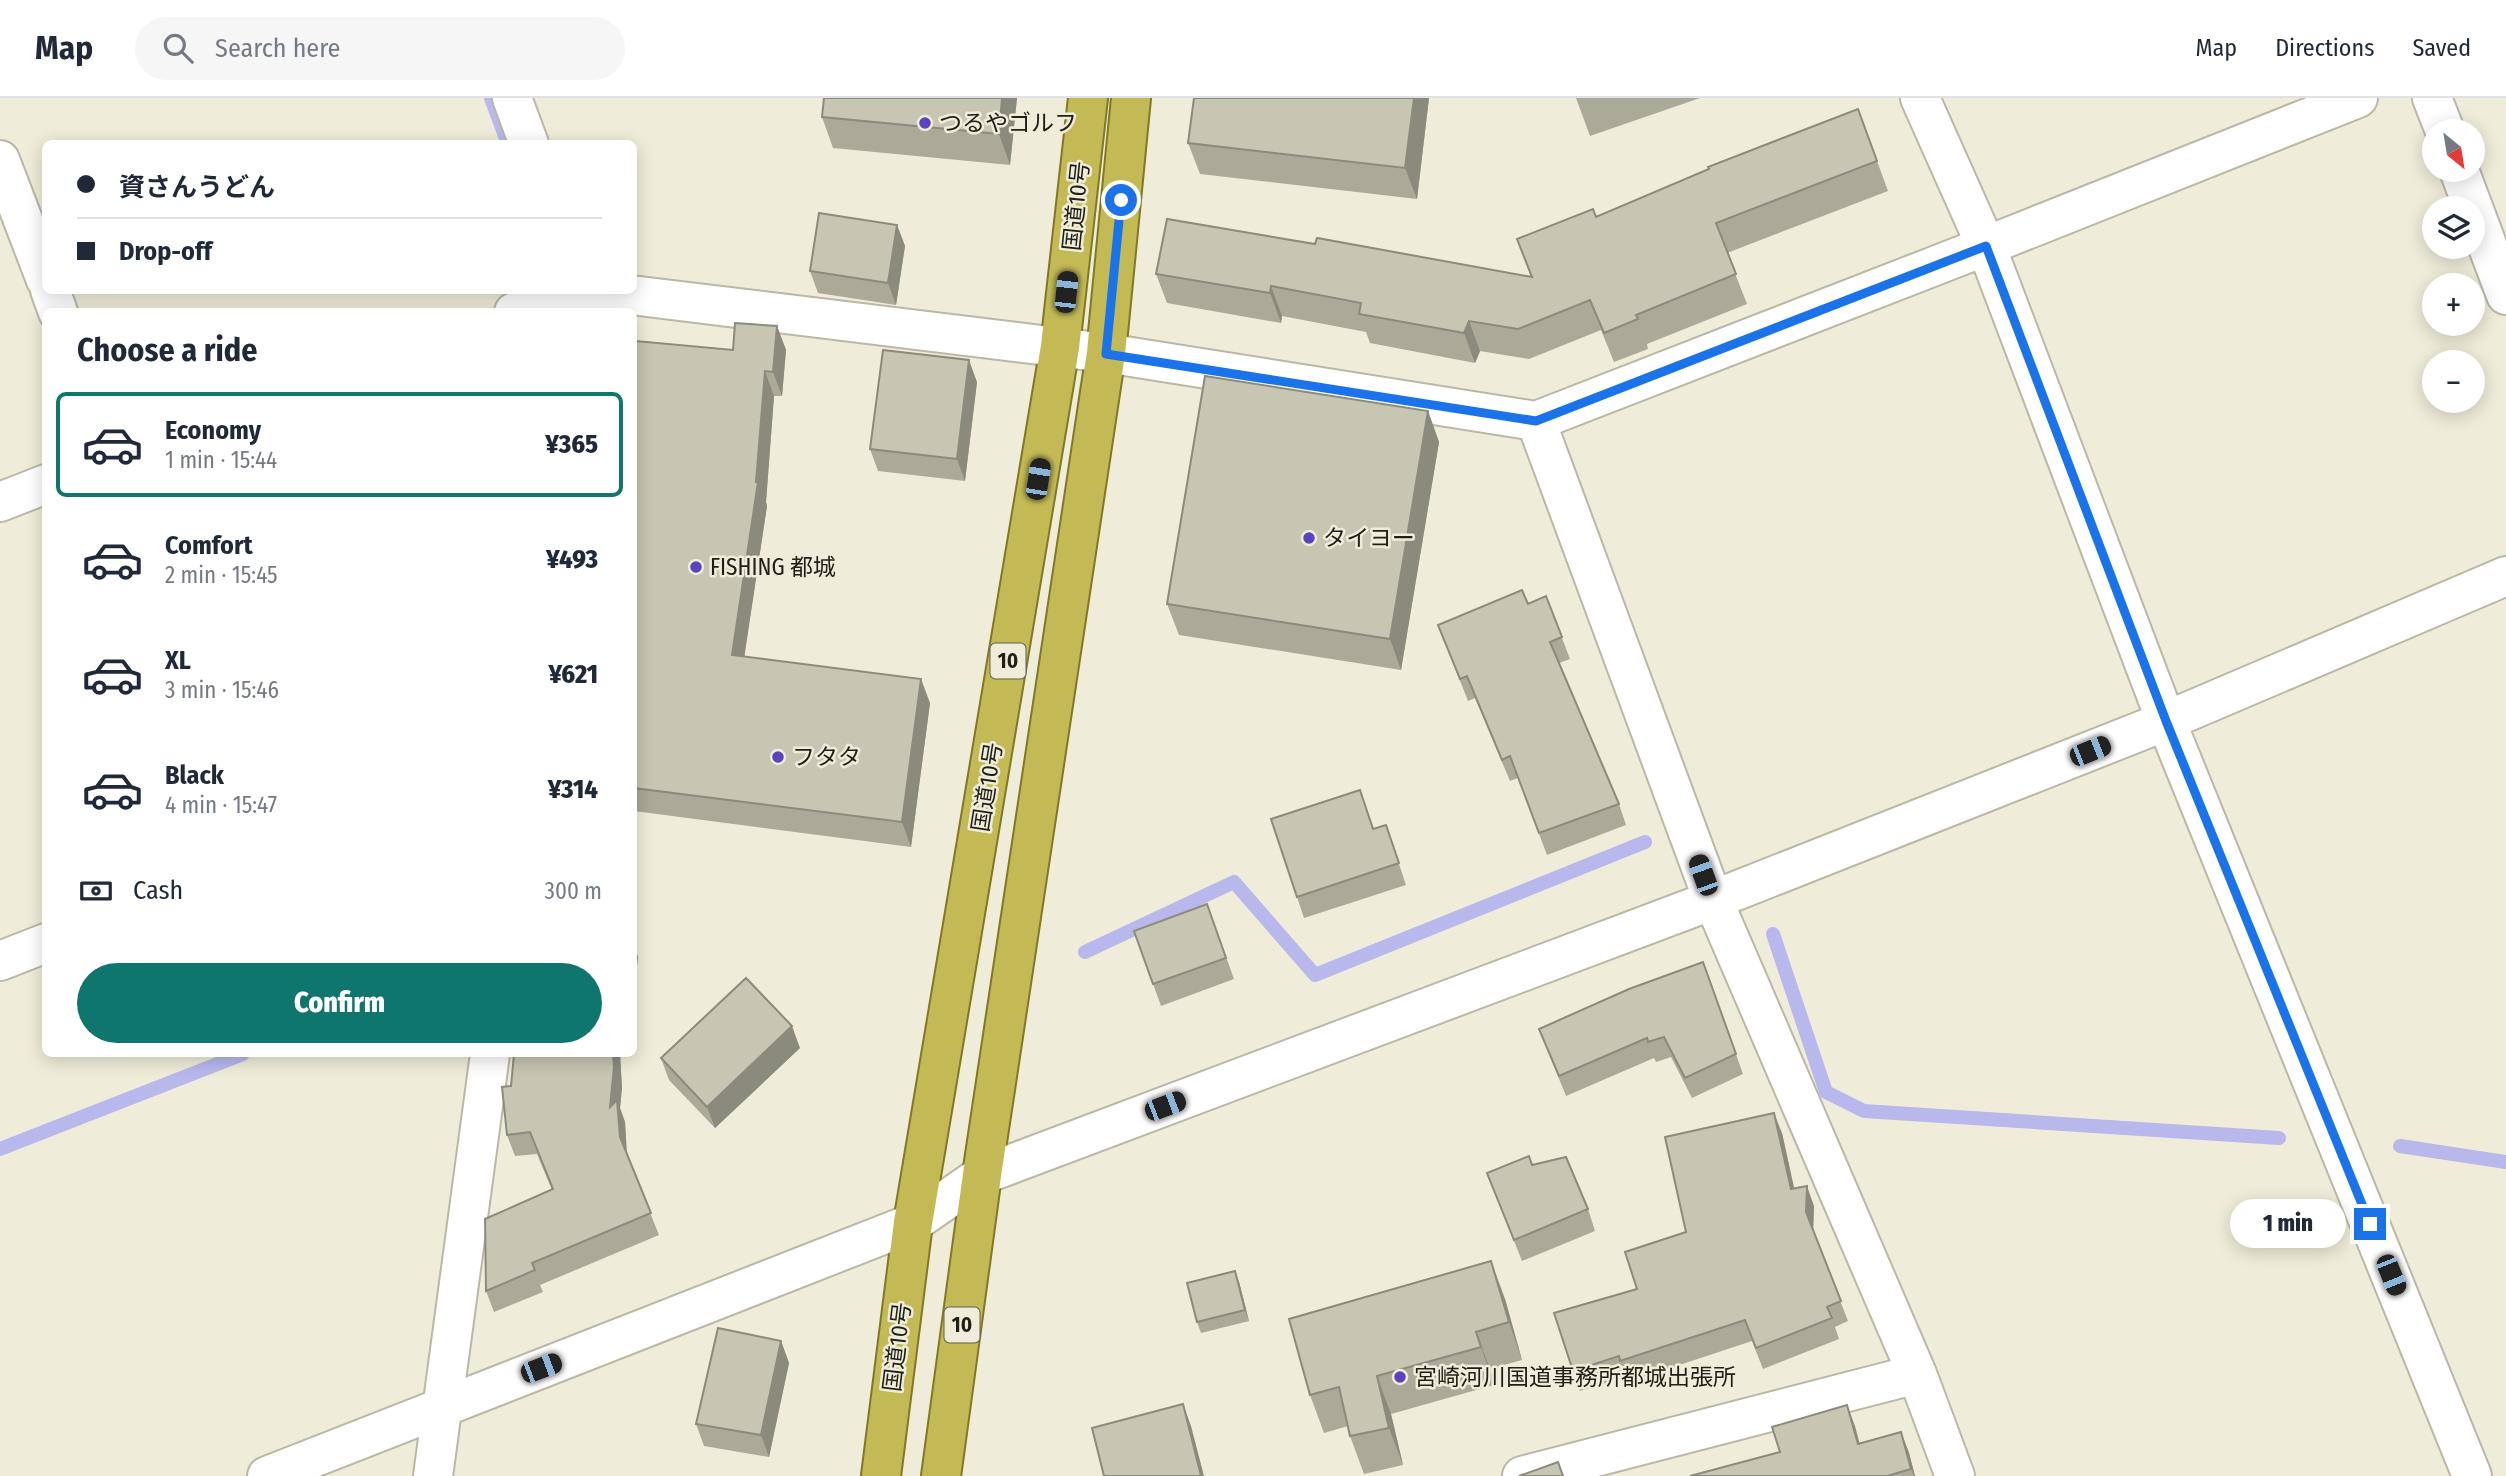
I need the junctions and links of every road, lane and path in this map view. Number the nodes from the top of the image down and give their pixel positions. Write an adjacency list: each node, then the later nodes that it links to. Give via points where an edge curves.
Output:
1 (512, 98): 8 (street)
2 (1088, 98): 17 (highway, 国道10号 / 10)
3 (1131, 98): 18 (highway, 国道10号 / 10)
4 (1920, 98): 11 (street)
5 (2357, 98): 11 (street)
6 (2432, 98): 7 (street)
7 (2440, 119)
8 (528, 140)
9 (0, 160): 12 (street)
10 (2464, 182): 15 (street)
11 (1986, 246): 19 (street); 23 (street)
12 (42, 270)
13 (573, 294): 16 (street)
14 (619, 294): 17 (street)
15 (2506, 295)
16 (527, 308)
17 (1060, 347): 18 (street); 29 (highway, 国道10号 / 10)
18 (1106, 354): 19 (street); 28 (highway, 国道10号 / 10)
19 (1536, 421): 24 (street)
20 (42, 486): 21 (street)
21 (0, 502)
22 (2506, 576): 23 (street)
23 (2166, 721): 24 (street); 39 (street)
24 (1713, 900): 28 (street); 30 (street)
25 (42, 945): 26 (street)
26 (0, 961)
27 (490, 1057): 31 (street)
28 (982, 1175): 29 (street); 36 (highway, 国道10号 / 10)
29 (913, 1223): 31 (street); 35 (highway, 国道10号 / 10)
30 (1917, 1374): 32 (street); 38 (street)
31 (442, 1407): 33 (street); 34 (street)
32 (1644, 1461): 37 (street)
33 (267, 1476)
34 (433, 1476)
35 (881, 1476)
36 (941, 1476)
37 (1522, 1476)
38 (1955, 1476)
39 (2473, 1476)

